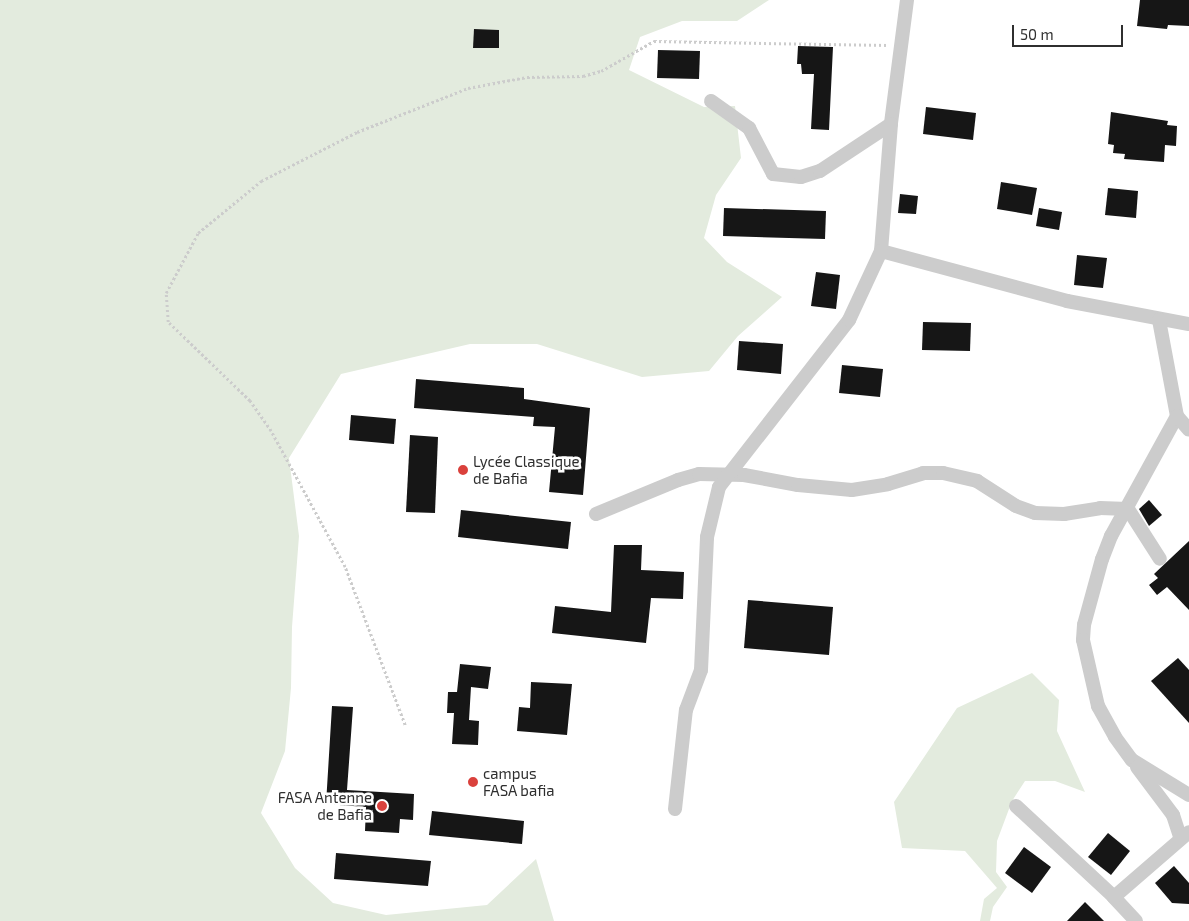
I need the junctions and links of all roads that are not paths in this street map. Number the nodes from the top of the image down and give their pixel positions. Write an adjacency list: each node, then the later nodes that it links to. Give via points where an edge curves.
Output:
1 (907, 0): 3 (street)
2 (711, 101): 3 (street, via 749,128 773,174 801,177 820,171)
3 (891, 124): 4 (street)
4 (881, 251): 5 (street, via 1067,301); 9 (street, via 849,320 792,398)
5 (1159, 320): 6 (street); 7 (street)
6 (1189, 324)
7 (1176, 416): 8 (street); 10 (street)
8 (1189, 430)
9 (728, 473): 10 (street, via 852,490 888,484 923,473 942,473 977,481 1035,514 1064,514 1100,508); 11 (street, via 699,474 678,480); 16 (street, via 719,487 707,537 702,670 686,710)
10 (1128, 509): 12 (street); 13 (street, via 1102,559 1083,640 1098,706)
11 (596, 514)
12 (1160, 559)
13 (1132, 760): 14 (street); 17 (street)
14 (1189, 795)
15 (1016, 806): 18 (street)
16 (675, 809)
17 (1185, 834): 18 (street)
18 (1114, 897): 19 (street)
19 (1136, 921)

